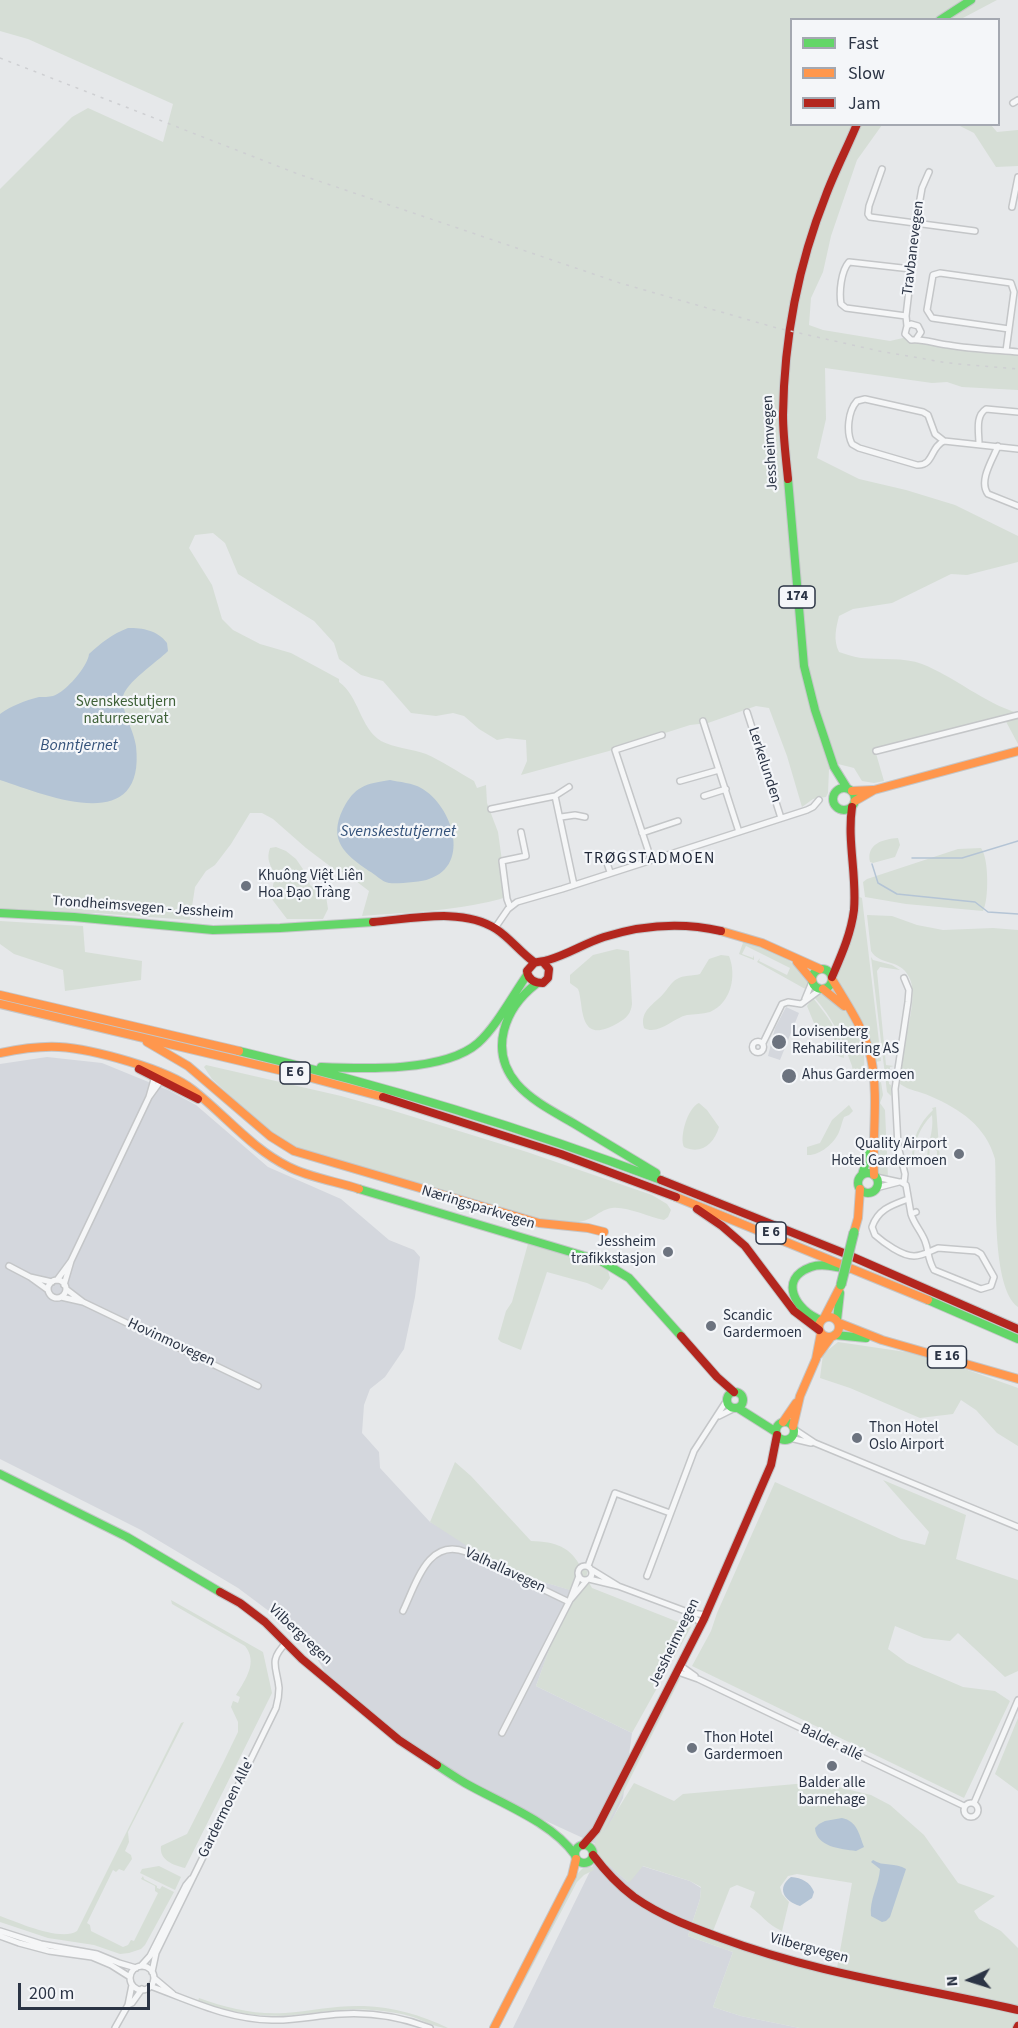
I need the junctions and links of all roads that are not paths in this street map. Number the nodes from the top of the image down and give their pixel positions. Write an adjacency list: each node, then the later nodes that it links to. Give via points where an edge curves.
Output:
1 (970, 0): 2 (main road)
2 (943, 18)
3 (856, 126): 29 (main road, Jessheimvegen / 174, via 825,197 804,260 790,326 784,387 786,462 804,666)
4 (882, 169): 8 (street, via 868,214)
5 (929, 171): 8 (street, Travbanevegen, via 922,188)
6 (1018, 177): 7 (street)
7 (1012, 207)
8 (917, 224): 9 (street); 10 (street, Travbanevegen)
9 (975, 231)
10 (911, 269): 11 (street, Travbanevegen); 11 (street, via 849,262 844,268 840,297 846,308)
11 (906, 316): 12 (street, Travbanevegen)
12 (907, 326): 14 (street, via 906,337); 14 (street, via 918,326 921,332)
13 (1009, 329): 13 (street, via 1014,292 1011,283 933,275 929,316); 15 (street)
14 (917, 339): 15 (street)
15 (1006, 351): 16 (street)
16 (1018, 352)
17 (1018, 412): 19 (street, via 982,411)
18 (944, 441): 18 (street, via 935,434 930,418 923,412 865,399 856,400 852,407 849,437 859,448 922,466); 19 (street)
19 (979, 444): 20 (street)
20 (998, 446): 21 (street); 22 (street, via 985,490)
21 (1018, 449)
22 (1018, 506)
23 (747, 712): 45 (street, Lerkelunden)
24 (1018, 715): 27 (street)
25 (703, 721): 30 (street)
26 (662, 735): 50 (street, via 615,750)
27 (876, 751)
28 (1018, 751): 35 (main road)
29 (834, 767): 34 (main road, Jessheimvegen / 174); 36 (main road, Jessheimvegen / 174)
30 (719, 770): 31 (street); 33 (street)
31 (680, 781)
32 (569, 787): 37 (street)
33 (726, 789): 38 (street); 49 (street)
34 (849, 790): 35 (main road); 36 (main road, via 840,789); 40 (main road, 174)
35 (874, 790): 40 (main road)
36 (835, 794): 42 (main road, 174, via 834,802)
37 (555, 796): 41 (street); 43 (street)
38 (704, 796)
39 (819, 800): 45 (street, via 811,808)
40 (853, 804): 42 (main road, via 846,810); 47 (main road, 174)
41 (491, 809)
42 (840, 809): 47 (main road, 174)
43 (561, 817): 44 (street); 54 (street)
44 (585, 817)
45 (781, 818): 49 (street)
46 (678, 821): 50 (street)
47 (848, 831): 58 (main road, 174, via 854,902)
48 (521, 832): 55 (street, via 526,856 502,861)
49 (739, 832): 51 (street)
50 (642, 833): 51 (street)
51 (651, 860): 53 (street)
52 (607, 863): 53 (street)
53 (610, 872): 54 (street)
54 (574, 885): 55 (street)
55 (510, 907): 57 (street)
56 (0, 914): 57 (main road, Trondheimsvegen - Jessheim, via 213,930 454,916 473,918)
57 (495, 928): 61 (main road, Trondheimsvegen - Jessheim)
58 (845, 945): 62 (main road, 174); 64 (main road, 174)
59 (567, 953): 60 (main road, via 620,932 686,926 741,936); 61 (main road); 63 (main road)
60 (794, 959): 62 (main road); 66 (main road)
61 (533, 967): 63 (main road, via 547,966); 67 (main road, via 530,980); 75 (main road, E 6, via 487,1033 463,1054 428,1063)
62 (821, 969): 64 (main road); 66 (main road, 174, via 813,974)
63 (550, 972): 67 (main road, via 546,981)
64 (832, 978): 68 (main road, 174, via 831,985); 78 (main road, via 861,1029 871,1058)
65 (904, 978): 79 (street, via 909,990 895,1089 898,1146 905,1174)
66 (812, 981): 68 (main road); 70 (street)
67 (536, 984): 82 (main road, E 6, via 516,1002 504,1028 503,1055 514,1081 541,1104)
68 (822, 989): 70 (street); 77 (main road, via 846,1010 867,1057 872,1124)
69 (0, 995): 75 (main road, E 6)
70 (804, 1001): 73 (street, via 798,1005 782,1004)
71 (0, 1004): 72 (main road, E 6)
72 (116, 1031): 82 (main road, E 6, via 405,1103); 85 (main road, E 6, via 172,1054 294,1151 544,1224)
73 (762, 1043)
74 (0, 1053): 76 (main road, Næringsparkvegen, via 69,1048 138,1064)
75 (310, 1069): 82 (main road, E 6, via 505,1126)
76 (159, 1076): 87 (street); 107 (main road, Næringsparkvegen, via 185,1084 264,1152 290,1168 611,1266 629,1278 717,1377)
77 (862, 1174): 78 (main road); 80 (main road)
78 (875, 1176): 79 (street); 81 (main road, via 878,1181)
79 (902, 1183): 81 (street); 83 (street, via 906,1185)
80 (860, 1189): 81 (main road, via 866,1193); 84 (main road, Jessheimvegen)
81 (874, 1190): 84 (main road, Jessheimvegen)
82 (677, 1191): 89 (main road, E 6); 98 (main road, E 6, via 738,1239 801,1318); 99 (main road, E 6, via 846,1254)
83 (908, 1199): 86 (street); 86 (street, via 879,1213 873,1232 907,1255)
84 (858, 1218): 92 (main road, Jessheimvegen, bridge)
85 (604, 1232)
86 (927, 1252): 86 (street, via 934,1270 945,1276 981,1289 994,1281 976,1251 938,1248)
87 (71, 1261): 91 (street); 93 (street)
88 (9, 1266): 90 (street)
89 (864, 1272): 98 (main road, E 6, via 820,1266 799,1274 794,1285 796,1303); 102 (main road, E 6)
90 (30, 1276): 91 (street, Hovinmovegen); 94 (street, Hovinmovegen)
91 (54, 1281): 93 (street, Hovinmovegen); 94 (street)
92 (841, 1285): 97 (main road, Jessheimvegen); 98 (main road, Jessheimvegen)
93 (65, 1287): 95 (street); 96 (street, Hovinmovegen)
94 (48, 1290): 95 (street, Hovinmovegen, via 52,1296)
95 (61, 1297): 96 (street, Hovinmovegen)
96 (83, 1302): 105 (street, Hovinmovegen)
97 (838, 1322): 98 (main road, E 16, via 832,1317); 100 (main road, via 839,1330); 101 (main road, E 16)
98 (821, 1326): 100 (main road, E 16, via 825,1337); 103 (main road, Jessheimvegen)
99 (1018, 1329)
100 (833, 1336): 101 (main road, E 16); 103 (main road, Jessheimvegen)
101 (876, 1339): 104 (main road, E 16)
102 (1018, 1339)
103 (816, 1359): 106 (main road, Jessheimvegen)
104 (1018, 1379)
105 (258, 1386)
106 (800, 1396): 110 (main road, Jessheimvegen); 111 (main road, Jessheimvegen)
107 (729, 1397): 108 (main road, Næringsparkvegen, via 729,1406); 108 (main road, Næringsparkvegen, via 741,1394); 109 (street)
108 (739, 1405): 109 (street); 110 (main road, Næringsparkvegen)
109 (715, 1418): 115 (street, via 694,1451)
110 (779, 1428): 111 (main road, via 790,1423); 111 (main road, via 780,1438); 113 (main road, Jessheimvegen)
111 (791, 1433): 112 (street); 112 (street); 113 (main road, Jessheimvegen)
112 (815, 1443): 116 (street)
113 (771, 1465): 124 (main road, Jessheimvegen)
114 (0, 1474): 125 (main road, Vilbergvegen, via 127,1538 234,1600)
115 (670, 1513): 117 (street, via 615,1493); 119 (street)
116 (1018, 1527)
117 (590, 1568): 118 (street, via 580,1568); 120 (street, via 592,1575); 121 (street)
118 (579, 1576): 120 (street); 122 (street)
119 (647, 1576)
120 (588, 1579): 121 (street); 122 (street)
121 (618, 1586): 124 (street)
122 (570, 1601): 123 (street, Valhallavegen, via 450,1548 429,1560); 128 (street)
123 (403, 1611)
124 (703, 1619): 126 (main road, Jessheimvegen)
125 (286, 1643): 131 (main road, Vilbergvegen, via 399,1740); 132 (street, Gardermoen Alle', via 275,1660 279,1688 276,1708)
126 (679, 1669): 130 (street, Balder allé); 131 (main road, Jessheimvegen)
127 (1018, 1700): 129 (street)
128 (502, 1733)
129 (974, 1803): 130 (street); 130 (street, via 978,1808 974,1816 965,1815)
130 (964, 1806)
131 (584, 1854): 143 (main road, Vilbergvegen, via 659,1914 754,1950 831,1971); 144 (main road, Jessheimvegen)
132 (192, 1877): 135 (street, via 150,1956); 136 (street, Gardermoen Alle', via 156,1953)
133 (0, 1931): 135 (street)
134 (0, 1936): 137 (street, via 49,1951 92,1957)
135 (138, 1967): 136 (street, via 147,1967); 137 (street)
136 (153, 1975): 139 (street); 141 (street)
137 (130, 1977): 138 (street)
138 (132, 1985): 140 (street); 142 (street)
139 (150, 1986): 140 (street); 141 (street)
140 (142, 1989): 142 (street)
141 (173, 1994): 146 (street, via 202,2007 251,2018 281,2020 369,2014)
142 (128, 2005): 145 (street)
143 (1013, 2009)
144 (497, 2025)
145 (115, 2028)
146 (430, 2028)

